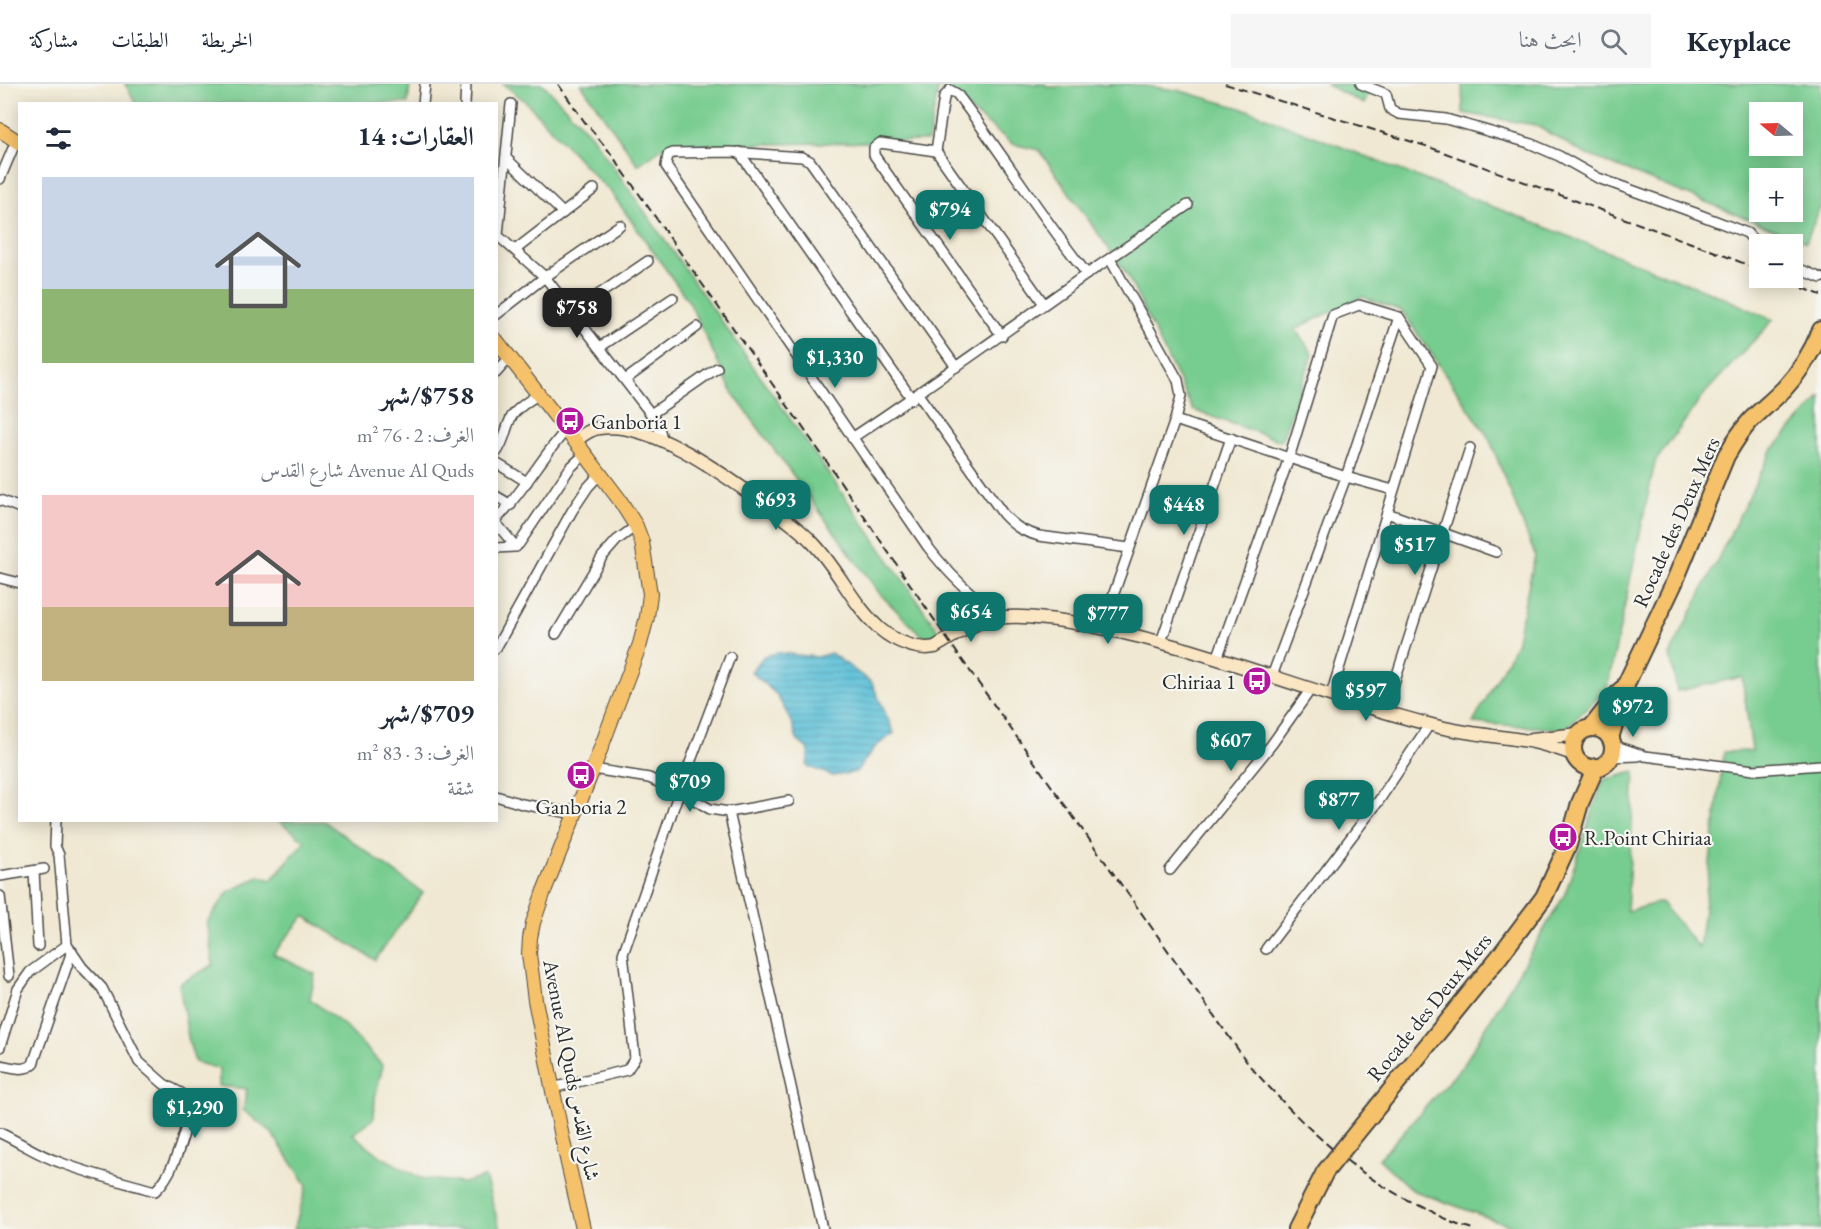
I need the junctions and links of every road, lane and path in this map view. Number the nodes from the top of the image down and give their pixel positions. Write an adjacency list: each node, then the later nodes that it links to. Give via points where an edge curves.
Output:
1 (425, 84): 4 (street)
2 (466, 84): 5 (street)
3 (1360, 84): 19 (street, via 1386,94 1390,110 1399,114 1446,119 1529,143 1598,178)
4 (423, 102)
5 (465, 102)
6 (511, 104): 11 (street)
7 (0, 130): 8 (main road)
8 (18, 142): 12 (street)
9 (936, 151): 24 (street, via 944,97 953,91); 28 (street); 34 (street, via 880,143 874,148 874,155)
10 (739, 152): 38 (street, via 810,161); 43 (street); 47 (street, via 673,153 666,158 666,166)
11 (506, 158): 15 (street); 17 (street)
12 (0, 179)
13 (594, 189): 15 (street)
14 (1188, 205): 21 (street)
15 (563, 213): 20 (street)
16 (620, 225): 25 (street)
17 (498, 226)
18 (498, 235): 20 (street)
19 (1749, 235)
20 (515, 250): 25 (street)
21 (1110, 259): 24 (street); 45 (street, via 1178,380 1181,396)
22 (648, 261): 29 (street)
23 (1803, 271): 26 (street)
24 (1087, 274): 28 (street)
25 (545, 277): 29 (street); 30 (street)
26 (1821, 278)
27 (673, 298): 36 (street)
28 (1044, 304): 34 (street)
29 (573, 312): 36 (street)
30 (498, 313)
31 (1399, 317): 54 (street, via 1359,305 1333,315); 57 (street); 59 (street, via 1432,366)
32 (698, 327): 41 (street)
33 (1820, 333): 83 (highway, Rocade des Deux Mers, via 1800,370 1750,422 1726,456 1666,602)
34 (1002, 336): 38 (street)
35 (498, 342): 37 (main road, Avenue Al Quds شارع القدس)
36 (600, 347): 41 (street)
37 (510, 357): 40 (street); 42 (main road, Avenue Al Quds شارع القدس)
38 (956, 367): 43 (street)
39 (717, 368): 44 (street)
40 (498, 371)
41 (625, 380): 44 (street)
42 (538, 394): 46 (main road, Avenue Al Quds شارع القدس); 52 (street, via 513,415)
43 (915, 396): 47 (street); 71 (street, via 1014,526 1039,536)
44 (651, 414): 50 (street)
45 (1175, 420): 48 (street); 71 (street)
46 (567, 429): 49 (main road, Avenue Al Quds شارع القدس); 58 (street)
47 (852, 438): 75 (street, via 944,569)
48 (1231, 438): 54 (street); 78 (street)
49 (575, 441): 50 (main road, via 588,431 616,427); 53 (main road, Avenue Al Quds شارع القدس)
50 (663, 442): 75 (main road, via 703,461 797,528 823,554 868,616 896,640 935,647 972,626)
51 (1470, 448): 68 (street)
52 (498, 450)
53 (585, 454): 56 (main road, Avenue Al Quds شارع القدس); 69 (street, via 570,468)
54 (1289, 458): 57 (street); 81 (street)
55 (498, 464): 58 (street)
56 (600, 474): 67 (main road, Avenue Al Quds شارع القدس); 79 (street, via 572,511)
57 (1346, 477): 59 (street); 82 (street)
58 (527, 482): 62 (street)
59 (1394, 490): 64 (street)
60 (498, 497): 62 (street)
61 (0, 500): 63 (street)
62 (511, 505): 65 (street)
63 (18, 507)
64 (1387, 513): 68 (street); 85 (street)
65 (498, 520)
66 (498, 524): 69 (street)
67 (636, 526): 77 (street, via 602,558); 94 (main road, Avenue Al Quds شارع القدس, via 650,594 647,617)
68 (1443, 532): 72 (street); 86 (street)
69 (516, 547): 70 (street)
70 (498, 548)
71 (1129, 548): 76 (street)
72 (1496, 552)
73 (0, 578): 74 (street)
74 (18, 583)
75 (1000, 618): 76 (main road)
76 (1102, 627): 78 (main road)
77 (556, 634)
78 (1161, 642): 81 (main road)
79 (498, 644)
80 (730, 657): 95 (street)
81 (1217, 659): 82 (main road)
82 (1272, 676): 84 (main road)
83 (1627, 682): 88 (highway, Rocade des Deux Mers); 90 (highway, Rocade des Deux Mers)
84 (1311, 689): 85 (main road); 102 (street, via 1272,744)
85 (1331, 695): 86 (main road)
86 (1385, 712): 87 (main road)
87 (1429, 725): 89 (main road); 107 (street, via 1378,802)
88 (1585, 731): 89 (main road); 90 (highway, via 1602,730); 91 (highway, via 1574,744)
89 (1525, 740): 91 (main road)
90 (1611, 747): 92 (street, via 1645,756 1754,770); 93 (highway, via 1607,762)
91 (1577, 758): 93 (highway); 98 (highway, Rocade des Deux Mers)
92 (1821, 765)
93 (1596, 767): 98 (highway, Rocade des Deux Mers)
94 (593, 769): 95 (street, via 649,778); 100 (main road, Avenue Al Quds شارع القدس)
95 (680, 792): 99 (street, via 710,809); 111 (street, via 623,954 635,1058 627,1070)
96 (498, 796): 100 (street)
97 (789, 801): 99 (street)
98 (1580, 803): 115 (highway, Rocade des Deux Mers, bridge, via 1568,845 1544,897 1325,1172)
99 (729, 812): 114 (street)
100 (575, 814): 111 (main road, Avenue Al Quds شارع القدس, via 533,923 529,954)
101 (56, 822): 106 (street, via 55,846)
102 (1170, 870)
103 (0, 876): 105 (street, via 39,870)
104 (0, 896): 108 (street)
105 (38, 945)
106 (69, 948): 109 (street, via 30,972 18,989); 110 (street, via 33,1064 24,1069); 112 (street, via 102,988 139,1062 191,1103 171,1168 154,1191 59,1162)
107 (1266, 949)
108 (9, 976)
109 (0, 1047)
110 (0, 1065)
111 (552, 1088): 113 (main road, Avenue Al Quds شارع القدس)
112 (0, 1133)
113 (583, 1229)
114 (823, 1229)
115 (1296, 1229)

